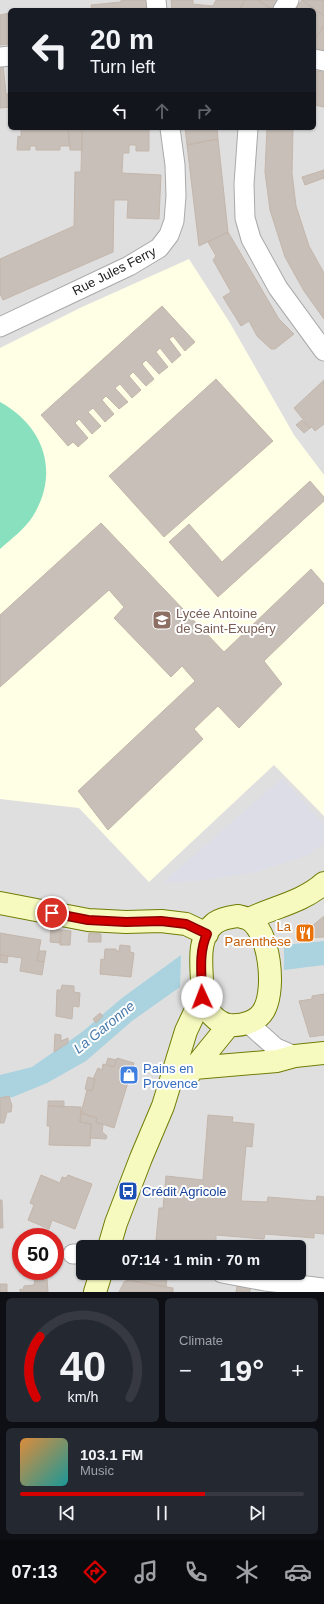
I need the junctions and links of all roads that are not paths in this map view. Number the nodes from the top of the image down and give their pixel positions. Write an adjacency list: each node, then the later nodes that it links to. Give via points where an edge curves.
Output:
1 (170, 130): 3 (street, Rue Jules Ferry, via 175,165 174,221 169,235 159,248 129,266)
2 (248, 130): 4 (street, via 244,184 245,218 250,239 278,288)
3 (0, 327)
4 (324, 350)
5 (324, 883): 7 (main road, via 292,902)
6 (0, 903): 8 (main road, via 88,920 186,924)
7 (249, 919): 8 (main road, via 238,916 226,918 215,923); 10 (main road, via 260,930 268,951 268,997 265,1009 258,1017)
8 (207, 934): 9 (main road, via 202,943 201,953)
9 (202, 997): 10 (main road, via 207,1009 216,1019); 14 (main road, via 186,1031)
10 (239, 1024): 12 (street, via 276,1048); 13 (main road)
11 (324, 1053): 12 (main road)
12 (295, 1056): 13 (main road, via 277,1061)
13 (194, 1068): 14 (main road)
14 (163, 1106): 15 (main road)
15 (111, 1240)
16 (99, 1280): 19 (main road)
17 (260, 1280): 18 (street)
18 (324, 1288)
19 (95, 1292)

